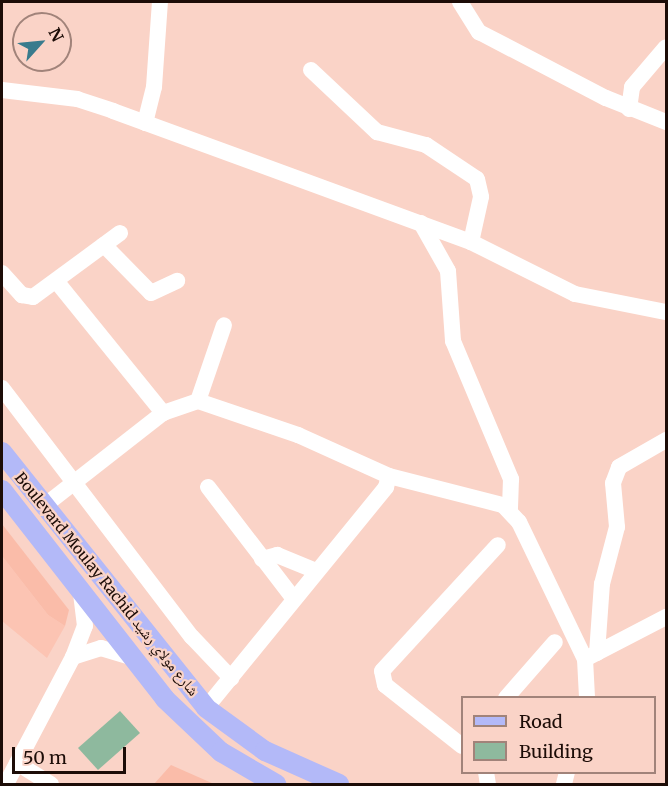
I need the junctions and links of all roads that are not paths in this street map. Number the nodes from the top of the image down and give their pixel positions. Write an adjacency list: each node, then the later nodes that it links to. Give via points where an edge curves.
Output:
1 (160, 2): 8 (street, via 154,87)
2 (460, 2): 6 (street, via 479,32)
3 (666, 47): 6 (street, via 632,87)
4 (311, 70): 11 (street, via 377,132 426,145 477,178 481,197)
5 (2, 90): 8 (street, via 76,99)
6 (629, 109): 7 (street)
7 (666, 122)
8 (146, 123): 9 (street)
9 (421, 223): 11 (street); 28 (street, via 448,271 453,341 511,479)
10 (120, 233): 12 (street)
11 (471, 242): 16 (street, via 575,294)
12 (105, 245): 14 (street, via 152,293); 15 (street)
13 (2, 273): 15 (street, via 26,297)
14 (177, 281)
15 (57, 282): 20 (street)
16 (666, 312)
17 (224, 325): 19 (street)
18 (2, 388): 24 (street)
19 (198, 401): 20 (street); 23 (street, via 298,435)
20 (163, 413): 24 (street)
21 (666, 440): 36 (street, via 619,467 613,483 616,527)
22 (2, 452): 27 (main road, Boulevard Moulay Rachid شارع مولاي رشيد)
23 (388, 476): 28 (street); 31 (street, via 386,486)
24 (74, 482): 27 (street); 39 (street, via 192,637)
25 (208, 487): 30 (street)
26 (2, 490): 32 (main road, Boulevard Moulay Rachid شارع مولاي رشيد)
27 (44, 506): 42 (main road, Boulevard Moulay Rachid شارع مولاي رشيد)
28 (510, 510): 36 (street)
29 (498, 544): 43 (street, via 382,670 385,685)
30 (262, 559): 31 (street, via 277,555); 33 (street)
31 (316, 571): 33 (street)
32 (81, 592): 37 (street, via 85,626); 38 (main road, Boulevard Moulay Rachid شارع مولاي رشيد)
33 (294, 599): 39 (street)
34 (666, 617): 36 (street)
35 (555, 642): 40 (street)
36 (591, 656): 41 (street)
37 (73, 657): 38 (street, via 101,648); 44 (street)
38 (134, 658): 47 (main road, Boulevard Moulay Rachid شارع مولاي رشيد, via 193,729 221,752)
39 (231, 678): 42 (street)
40 (508, 696)
41 (587, 696)
42 (206, 708): 48 (main road, Boulevard Moulay Rachid شارع مولاي رشيد, via 265,751)
43 (461, 745)
44 (17, 763): 45 (street); 46 (street)
45 (6, 784)
46 (51, 784)
47 (276, 784)
48 (339, 784)

